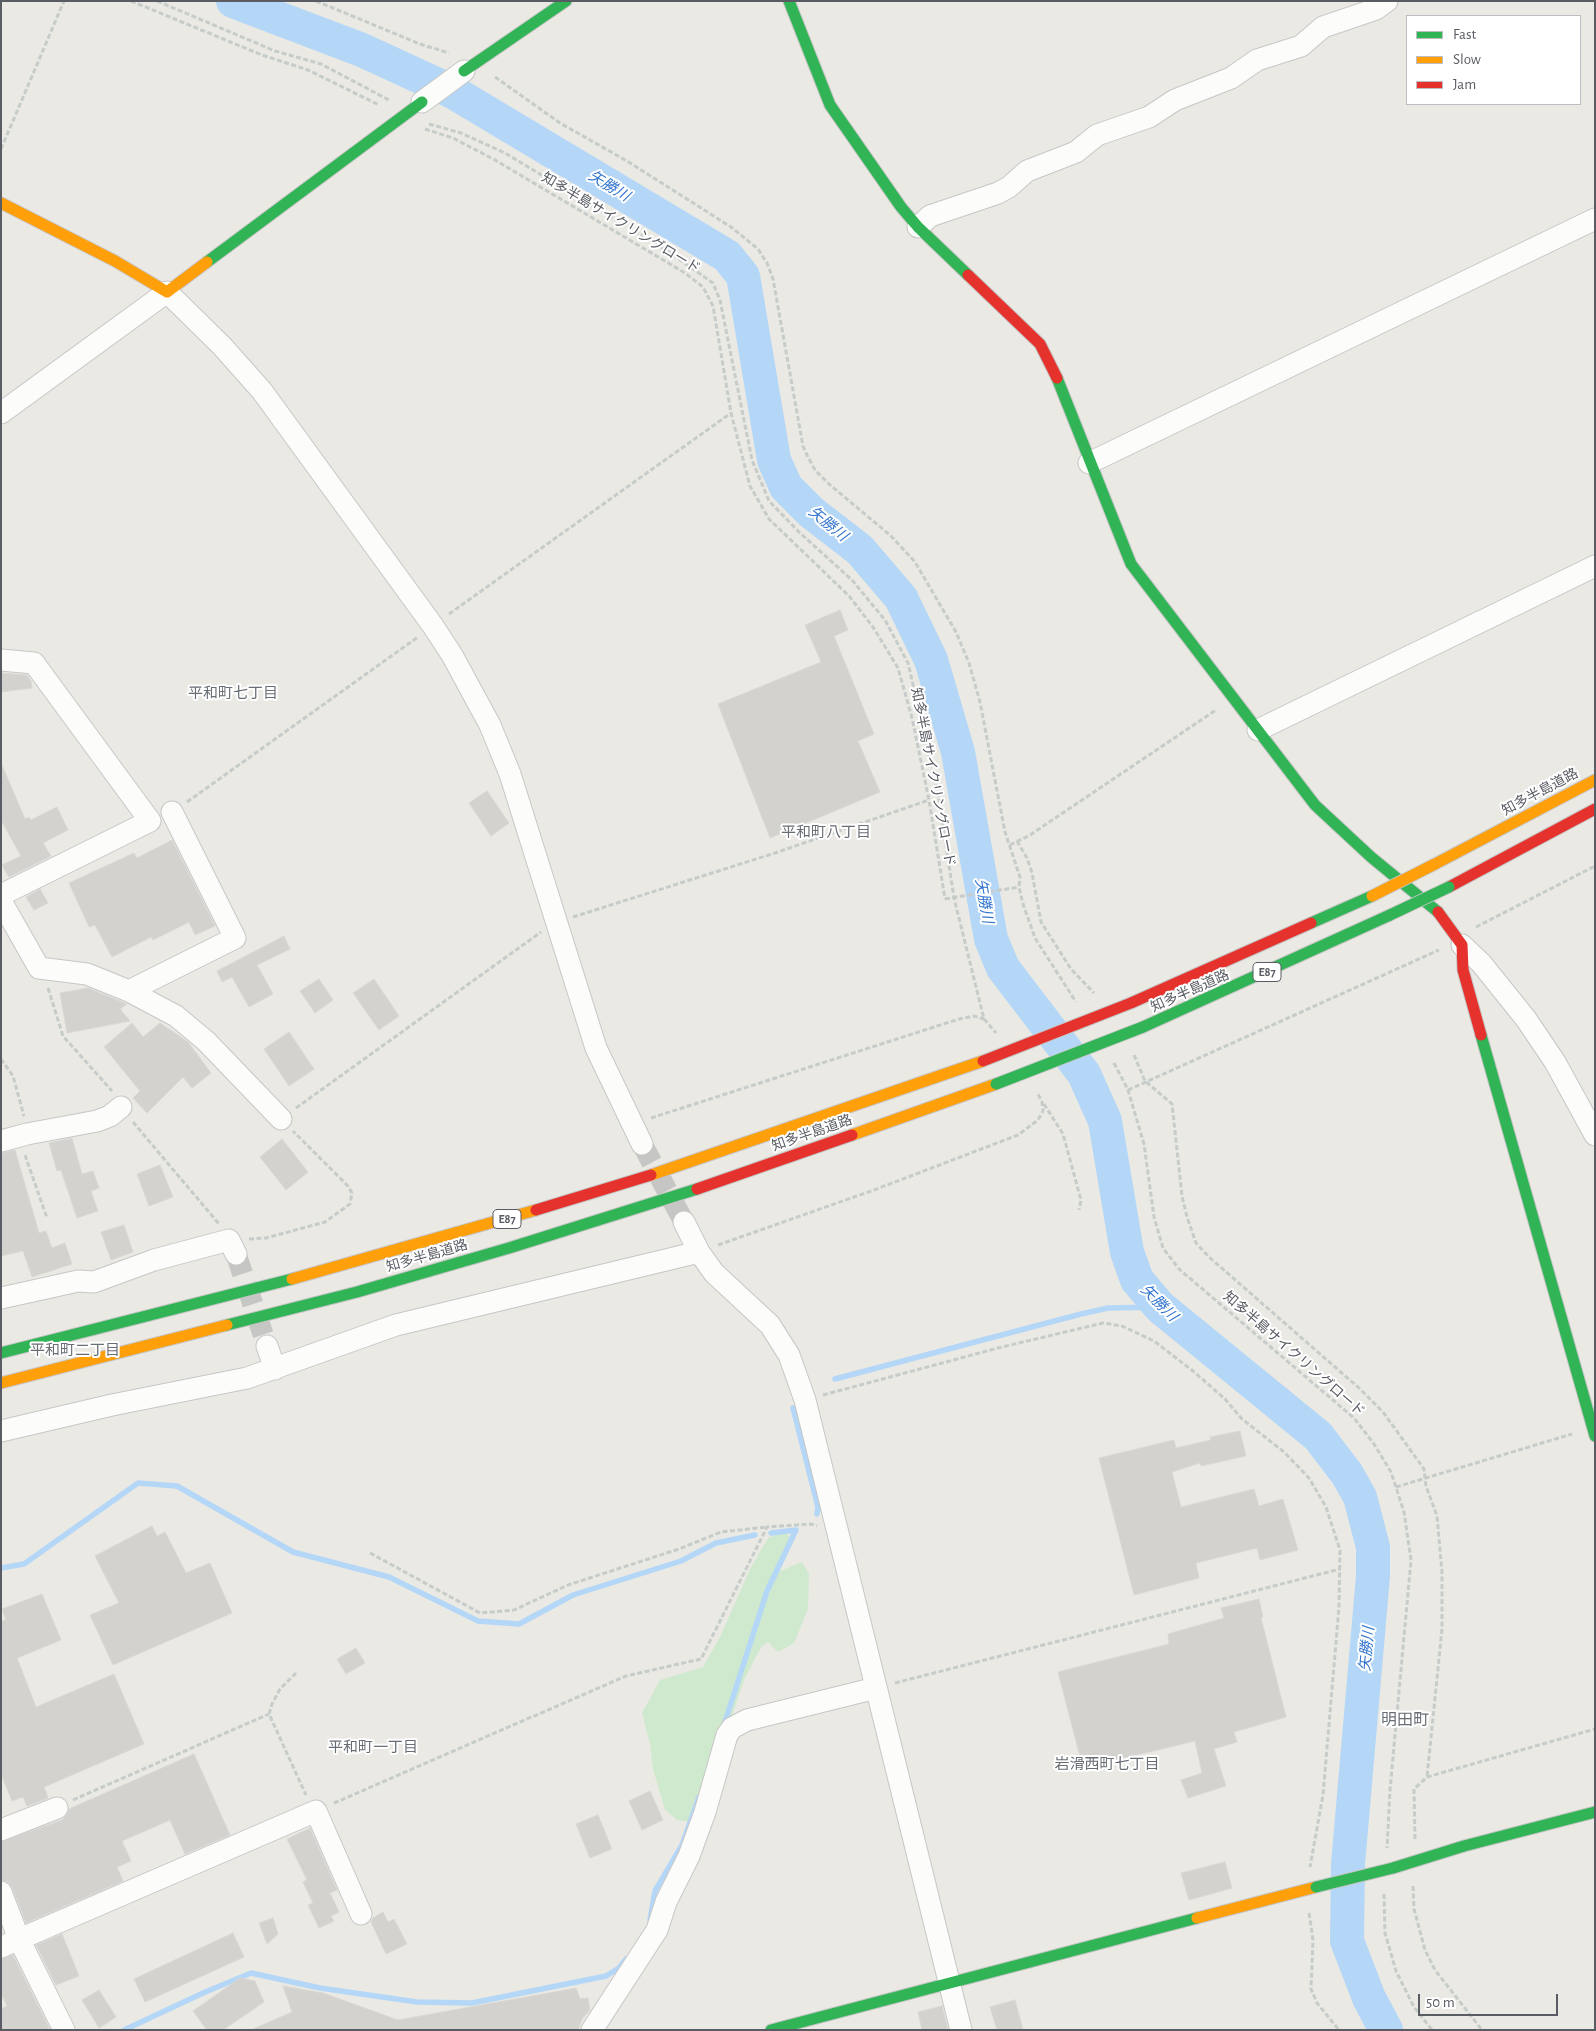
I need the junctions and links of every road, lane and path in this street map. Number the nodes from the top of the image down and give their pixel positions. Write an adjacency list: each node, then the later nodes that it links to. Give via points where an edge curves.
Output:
1 (64, 1): 10 (path)
2 (131, 1): 9 (path, 知多半島サイクリングロード, via 262,55)
3 (157, 1): 9 (path, via 275,51 321,64)
4 (316, 1): 8 (path)
5 (566, 1): 8 (main road)
6 (789, 1): 13 (main road, via 830,105)
7 (1387, 1): 13 (street, via 1376,9 1324,27 1301,46 1257,60 1231,78 1175,100 1149,117 1097,136 1076,152 1027,171 998,193 930,216)
8 (469, 68): 9 (street); 28 (path, via 627,161 731,227 758,249 773,280 808,457 829,484 891,536 915,562 952,624 969,663 980,702)
9 (410, 110): 14 (main road); 16 (path, 知多半島サイクリングロード, via 418,126 452,138 495,160 685,273 702,287 713,306); 32 (path, via 431,125 461,133 505,153 669,252 713,283 720,300 752,460 769,501 852,580 885,620 908,663 938,794)
10 (1, 149)
11 (1, 203): 14 (main road, via 107,256)
12 (1595, 219): 17 (street)
13 (918, 227): 17 (main road, via 1040,344 1054,371)
14 (167, 292): 15 (street); 19 (street, via 262,391)
15 (1, 413)
16 (731, 413): 19 (path); 24 (path, 知多半島サイクリングロード, via 750,486 769,519 849,596 898,668)
17 (1089, 463): 21 (main road, via 1131,564)
18 (1595, 566): 22 (street)
19 (433, 626): 26 (path); 34 (street, via 452,655 497,742 516,791)
20 (1, 660): 31 (street, via 34,663 150,821)
21 (1232, 697): 22 (main road); 27 (path, via 1047,824)
22 (1258, 730): 35 (main road, via 1315,805 1371,857 1438,911)
23 (1595, 780): 65 (main road, 知多半島道路 / E87, bridge, via 1372,896 1131,1003 983,1061 673,1168 501,1220 318,1272)
24 (929, 800): 32 (path, 知多半島サイクリングロード, bridge, via 945,900); 34 (path)
25 (1595, 809): 60 (main road, 知多半島道路 / E87, bridge, via 1390,916 1143,1027 996,1084 684,1194)
26 (172, 812): 37 (street, via 235,938)
27 (1017, 841): 28 (path); 38 (path, via 1032,872 1041,922 1071,969)
28 (1010, 845): 30 (path, via 1020,877)
29 (1595, 866): 35 (path)
30 (1019, 887): 32 (path, 知多半島サイクリングロード, bridge); 39 (path, via 1035,938)
31 (1, 895)
32 (954, 898): 40 (path)
33 (1, 901): 36 (street, via 39,968)
34 (556, 923): 50 (path); 51 (street, via 596,1048)
35 (1459, 941): 45 (path); 52 (street, via 1481,963 1526,1020 1555,1062); 71 (main road, via 1465,979)
36 (44, 969): 37 (street, via 87,974); 49 (path, via 63,1036 121,1101)
37 (129, 991): 50 (street, via 184,1022)
38 (1095, 995)
39 (1076, 1002)
40 (984, 1020): 41 (path); 51 (path, via 974,1016 959,1019)
41 (996, 1033)
42 (1131, 1049): 45 (path)
43 (1, 1059): 53 (path, via 13,1076)
44 (1113, 1060): 47 (path, 知多半島サイクリングロード)
45 (1145, 1081): 47 (path); 72 (path, via 1172,1104 1182,1196 1196,1243 1209,1258 1360,1388 1383,1412 1424,1469)
46 (1035, 1089): 48 (path)
47 (1128, 1090): 73 (path, 知多半島サイクリングロード, via 1144,1144 1154,1217 1163,1248 1179,1269 1354,1418 1374,1444)
48 (1042, 1102): 55 (path, via 1064,1134 1081,1200); 59 (path, via 1043,1111 1038,1120 1018,1135)
49 (121, 1107): 53 (street, via 97,1121); 58 (path, via 222,1227)
50 (281, 1119): 58 (path, via 347,1185 352,1192 350,1204 325,1222)
51 (631, 1125): 54 (street)
52 (1595, 1135)
53 (16, 1137): 56 (path)
54 (642, 1144)
55 (1079, 1210)
56 (47, 1218)
57 (684, 1222): 59 (street)
58 (232, 1247): 61 (street, via 154,1260 94,1282 78,1281)
59 (699, 1252): 67 (street, via 396,1325); 69 (street, via 714,1273 770,1325 789,1355)
60 (357, 1292): 62 (main road); 68 (main road, 知多半島道路 / E87)
61 (1, 1298)
62 (345, 1306)
63 (1, 1343): 65 (main road)
64 (268, 1346): 67 (street)
65 (22, 1348): 66 (main road, 知多半島道路 / E87)
66 (1, 1353)
67 (275, 1369): 70 (street, via 202,1389 112,1405)
68 (1, 1383)
69 (805, 1400): 75 (street); 77 (path, via 1090,1325 1122,1326 1154,1341 1193,1371 1309,1478 1332,1522 1340,1550)
70 (1, 1431)
71 (1594, 1432): 72 (path)
72 (1426, 1478): 73 (path); 82 (path, via 1437,1516 1442,1572 1442,1630)
73 (1396, 1487): 88 (path, 知多半島サイクリングロード, via 1404,1512 1411,1560 1390,1790)
74 (767, 1527): 75 (path, via 811,1524); 76 (path, via 721,1532 679,1549 568,1584 514,1610 480,1613); 84 (path, via 701,1659 626,1676)
75 (837, 1532): 79 (street)
76 (370, 1554)
77 (1340, 1569): 79 (path); 90 (path, via 1324,1794 1308,1874)
78 (296, 1673): 80 (path, via 280,1689)
79 (876, 1688): 94 (street); 96 (street, via 747,1720 732,1728 727,1735 689,1856 666,1902 657,1930)
80 (269, 1714): 83 (path); 84 (path)
81 (1595, 1729): 82 (path)
82 (1427, 1777): 87 (path, via 1414,1789)
83 (57, 1808): 86 (street)
84 (315, 1811): 92 (street); 93 (street)
85 (1595, 1812): 88 (main road)
86 (1, 1830)
87 (1415, 1846)
88 (1390, 1869): 90 (main road, bridge); 100 (path, 知多半島サイクリングロード, via 1384,1933 1396,1971 1414,2006)
89 (1413, 1885): 101 (path, via 1414,1909 1425,1950 1440,1978)
90 (1312, 1888): 94 (main road); 99 (path, via 1309,1922 1313,1940 1311,1989 1317,2003)
91 (1, 1892): 93 (street)
92 (361, 1914)
93 (10, 1943): 95 (street)
94 (949, 1984): 97 (main road); 98 (street)
95 (64, 2030)
96 (592, 2030)
97 (771, 2030)
98 (960, 2030)
99 (1339, 2030)
100 (1432, 2030)
101 (1482, 2030)

